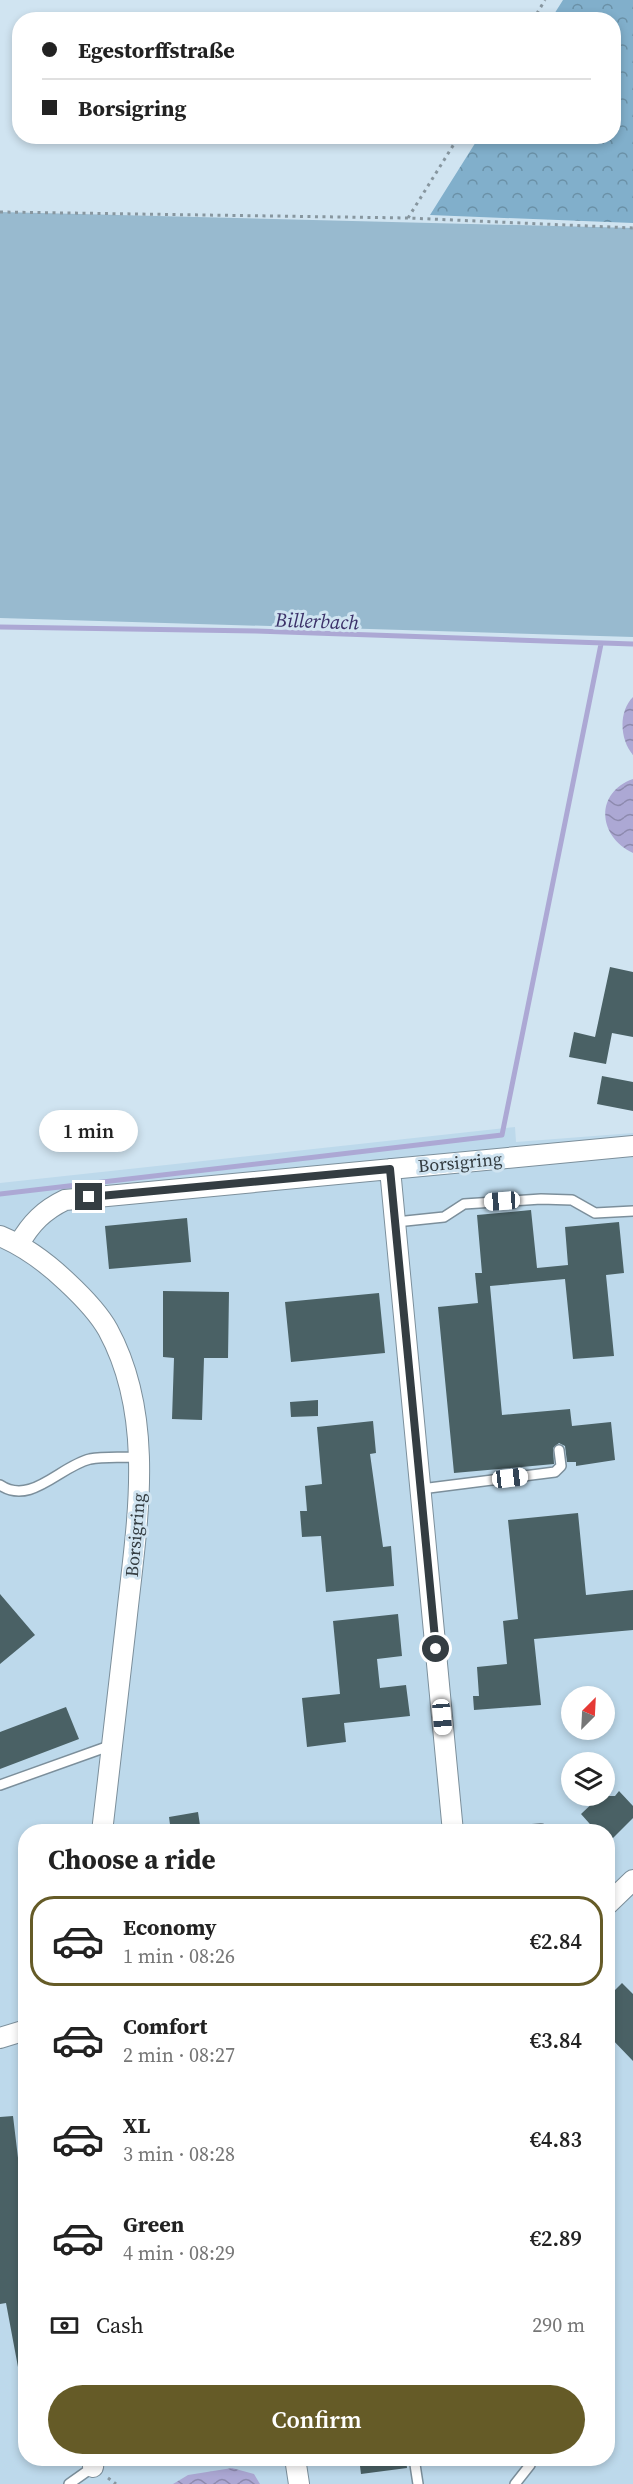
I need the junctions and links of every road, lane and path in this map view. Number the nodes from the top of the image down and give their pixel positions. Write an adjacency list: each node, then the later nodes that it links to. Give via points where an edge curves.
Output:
1 (454, 144): 3 (path)
2 (0, 212): 3 (path)
3 (408, 218): 4 (path)
4 (633, 228)
5 (633, 1146): 6 (street, Borsigring)
6 (390, 1169): 8 (street); 10 (street, Borsigring, via 65,1200 31,1224)
7 (633, 1211): 8 (lane, via 595,1213 572,1200 541,1199 464,1204 444,1217)
8 (396, 1222): 14 (street)
9 (0, 1236): 10 (street, Borsigring)
10 (19, 1244): 12 (street, Borsigring, via 84,1298 108,1330 136,1417)
11 (559, 1450): 14 (lane, via 561,1466 555,1472)
12 (138, 1457): 13 (lane, via 78,1463 26,1492 7,1490); 15 (street, Borsigring, via 140,1497)
13 (0, 1485)
14 (421, 1489): 18 (street)
15 (112, 1745): 16 (lane); 17 (street, Borsigring)
16 (0, 1785)
17 (103, 1824)
18 (452, 1824)
19 (633, 1880): 20 (street)
20 (615, 1897)
21 (18, 2032): 22 (street)
22 (0, 2038)
23 (90, 2466): 27 (lane)
24 (296, 2466): 28 (street)
25 (415, 2466): 29 (lane)
26 (529, 2466): 30 (lane)
27 (69, 2484)
28 (299, 2484)
29 (418, 2484)
30 (515, 2484)

